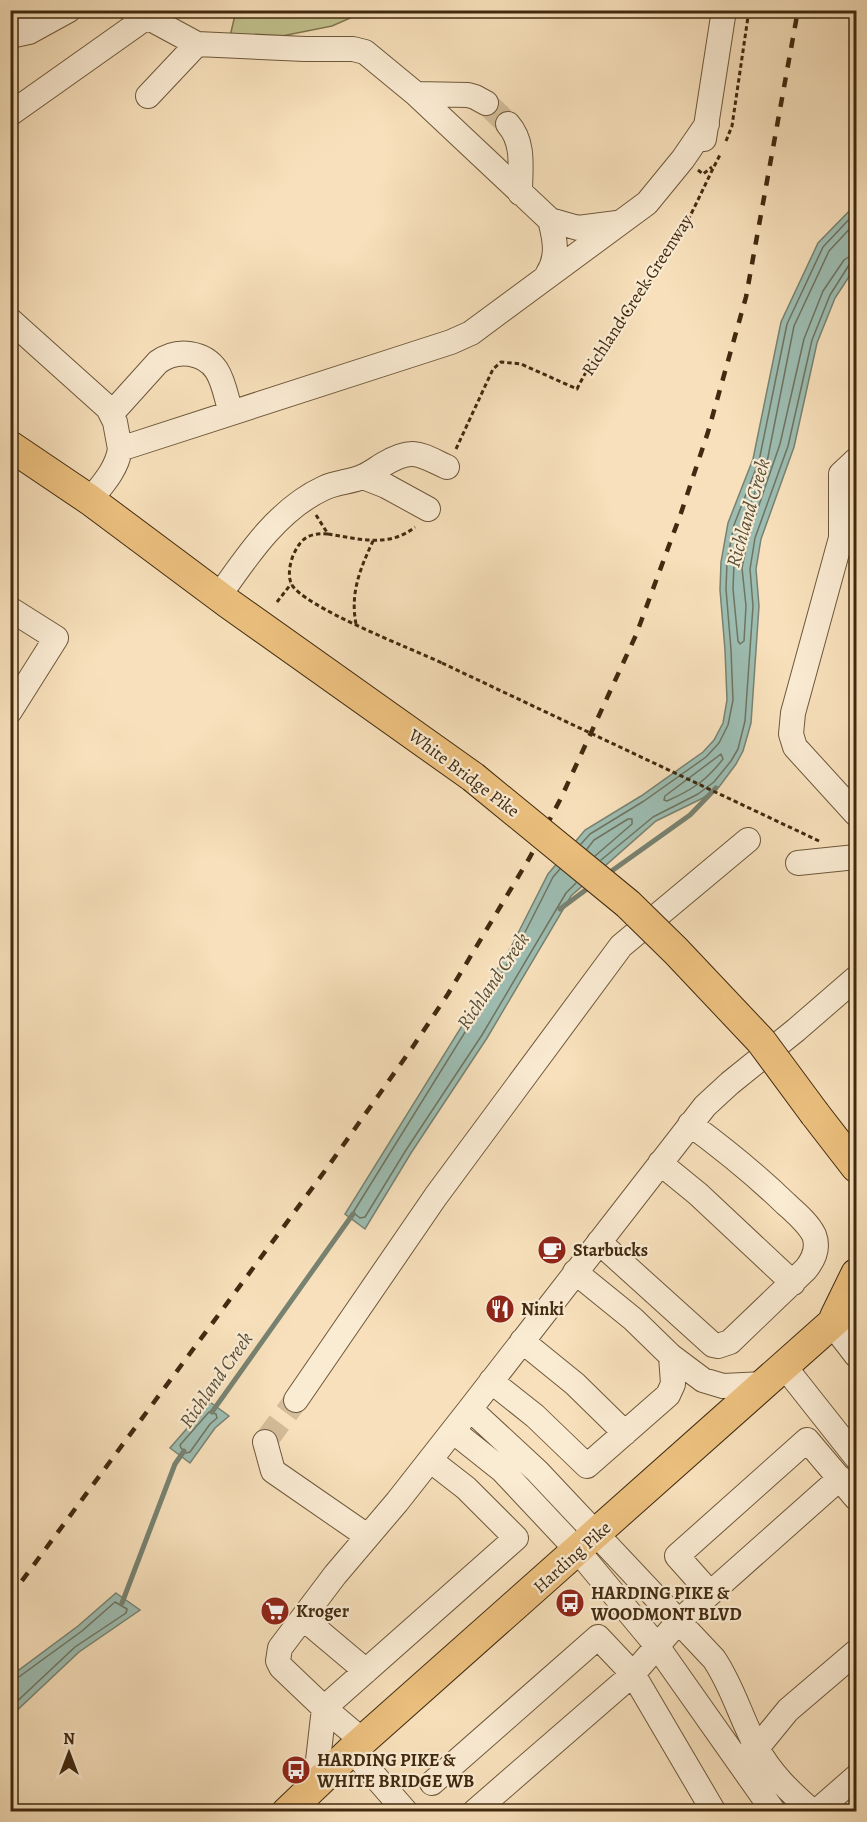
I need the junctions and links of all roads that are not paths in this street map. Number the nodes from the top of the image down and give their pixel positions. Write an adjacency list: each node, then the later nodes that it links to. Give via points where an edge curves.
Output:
1 (56, 10): 5 (street)
2 (69, 10): 6 (street, via 29,32)
3 (724, 10): 13 (street)
4 (139, 14): 7 (street); 11 (street)
5 (10, 19)
6 (10, 36)
7 (197, 44): 8 (street, via 359,50 372,56); 9 (street)
8 (416, 94): 10 (street, via 468,95); 15 (street)
9 (148, 96)
10 (486, 103)
11 (10, 114)
12 (508, 124): 15 (street, via 520,147)
13 (707, 124): 14 (street); 14 (street, via 701,155 704,166 676,184)
14 (661, 185): 17 (street, via 646,203)
15 (520, 193): 16 (street)
16 (549, 220): 17 (street, via 578,228); 18 (street, via 555,252)
17 (617, 223): 18 (street)
18 (547, 275): 20 (street, via 461,338)
19 (10, 320): 21 (street)
20 (231, 413): 21 (street, via 215,366 207,359 177,353 158,362); 23 (street)
21 (112, 414): 23 (street)
22 (10, 446): 27 (main road, White Bridge Pike)
23 (120, 449): 27 (street, via 107,480)
24 (856, 460): 32 (street, via 841,474 842,538 793,712 791,734 795,747)
25 (447, 467): 26 (street, via 420,455 402,454)
26 (363, 477): 28 (street); 29 (street, via 324,488 293,509 245,559)
27 (90, 500): 29 (main road, White Bridge Pike)
28 (428, 509)
29 (219, 596): 39 (main road, White Bridge Pike, bridge, via 473,777 628,904 761,1041)
30 (10, 609): 31 (street, via 56,638)
31 (10, 711)
32 (856, 814)
33 (748, 840): 50 (street, via 621,946 436,1196)
34 (856, 856): 35 (street)
35 (798, 863)
36 (856, 978): 37 (street, via 715,1096)
37 (690, 1124): 38 (street); 43 (street, via 762,1181 811,1230 815,1254)
38 (660, 1163): 40 (street); 43 (street)
39 (855, 1169)
40 (599, 1242): 41 (street); 43 (street, via 713,1345 730,1342)
41 (575, 1272): 45 (street); 47 (street)
42 (856, 1274): 44 (main road)
43 (793, 1283)
44 (850, 1310): 46 (street); 48 (main road, Harding Pike)
45 (522, 1341): 49 (street); 53 (street, via 575,1384)
46 (856, 1355)
47 (671, 1356): 48 (street, via 696,1376 723,1386); 53 (street, via 673,1384 668,1395)
48 (774, 1375): 55 (street); 60 (main road, Harding Pike)
49 (491, 1381): 51 (street); 53 (street, via 587,1466)
50 (296, 1400)
51 (470, 1409): 52 (street); 60 (street, via 531,1464)
52 (453, 1431): 56 (street); 60 (street)
53 (625, 1433)
54 (265, 1442): 59 (street, via 273,1471)
55 (856, 1457)
56 (430, 1460): 59 (street); 66 (street, via 466,1488 516,1538)
57 (840, 1478): 58 (street); 61 (street); 61 (street, via 807,1440 677,1556)
58 (856, 1498)
59 (367, 1536): 62 (street)
60 (588, 1542): 63 (street); 64 (street); 69 (main road, Harding Pike)
61 (710, 1593): 63 (street)
62 (303, 1618): 66 (street); 68 (street, via 280,1648 278,1661)
63 (678, 1622): 64 (street); 70 (street, via 724,1674)
64 (657, 1646): 67 (street); 70 (street)
65 (856, 1652): 70 (street, via 789,1710)
66 (366, 1671): 68 (street)
67 (633, 1674): 72 (street, via 598,1637); 74 (street); 78 (street)
68 (324, 1708): 69 (street); 73 (street, via 317,1769)
69 (358, 1746): 73 (main road, Harding Pike); 77 (street)
70 (748, 1754): 75 (street); 79 (street)
71 (856, 1777): 79 (street)
72 (432, 1784)
73 (309, 1791): 76 (main road, Harding Pike)
74 (703, 1807)
75 (770, 1810)
76 (287, 1812)
77 (406, 1812)
78 (474, 1812)
79 (814, 1812)

